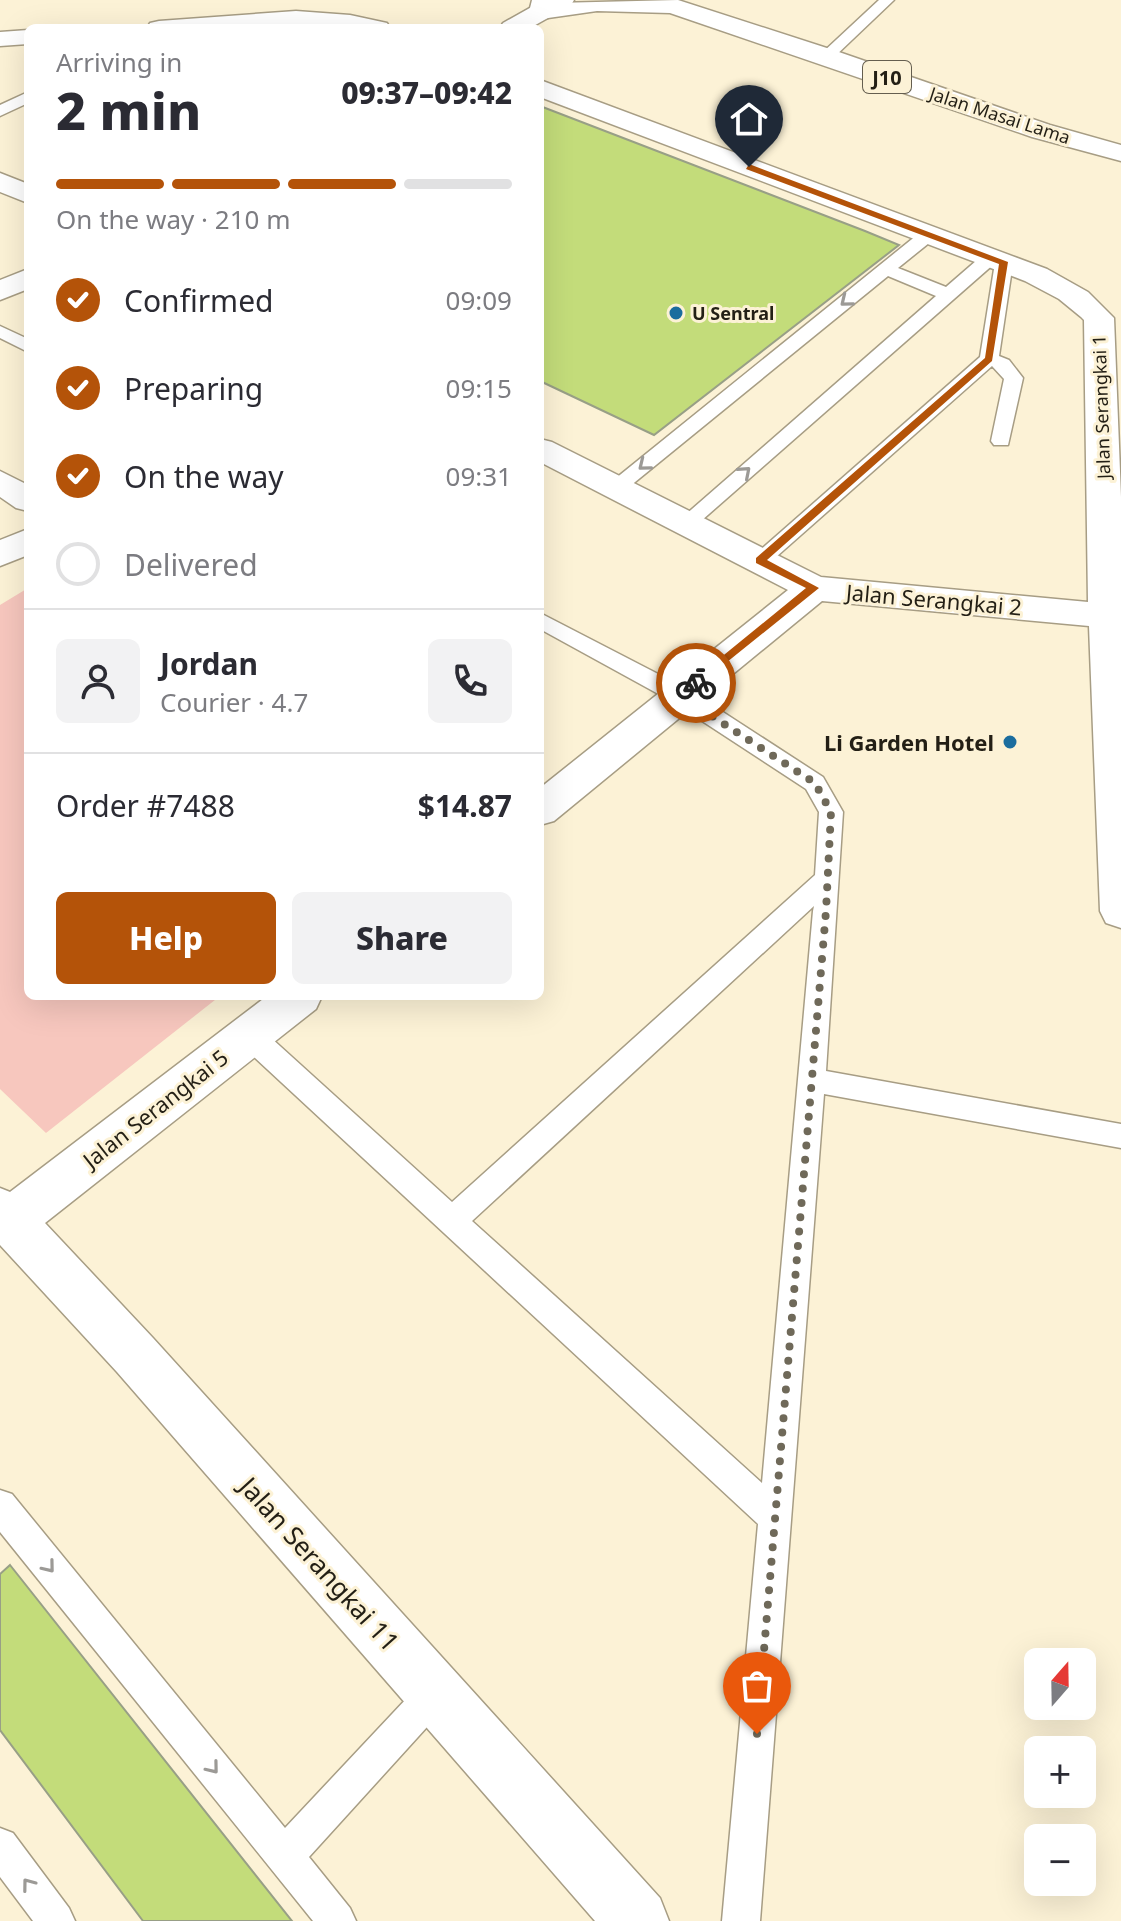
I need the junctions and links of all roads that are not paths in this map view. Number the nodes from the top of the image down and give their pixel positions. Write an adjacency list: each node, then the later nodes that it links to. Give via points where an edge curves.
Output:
1 (887, 0): 9 (lane)
2 (662, 3): 3 (street, Jalan Masai Lama); 9 (street, Jalan Masai Lama / J10)
3 (549, 4): 6 (street)
4 (220, 24): 5 (street, via 309,17)
5 (362, 24)
6 (518, 24)
7 (24, 37): 8 (street)
8 (0, 39)
9 (827, 56): 13 (street, Jalan Masai Lama / J10)
10 (544, 90): 16 (street, Jalan Serangkai 1)
11 (24, 99): 12 (lane)
12 (0, 111)
13 (1115, 155)
14 (0, 181): 15 (street)
15 (24, 193)
16 (928, 235): 17 (street, Jalan Serangkai 1); 18 (lane)
17 (997, 260): 21 (lane); 24 (lane); 35 (street, Jalan Serangkai 1, via 1064,286 1099,318)
18 (886, 269): 21 (lane); 28 (lane, one-way to 28)
19 (24, 280): 20 (street)
20 (0, 291)
21 (948, 294): 30 (lane, one-way to 21)
22 (0, 331): 23 (lane)
23 (24, 344)
24 (989, 359): 25 (lane, via 1014,378); 33 (lane)
25 (1001, 441)
26 (544, 451): 28 (street, Jalan Serangkai 2)
27 (0, 482): 29 (street)
28 (617, 487): 30 (street, Jalan Serangkai 2)
29 (24, 497)
30 (686, 523): 33 (street, Jalan Serangkai 2)
31 (24, 542): 32 (street)
32 (0, 555)
33 (760, 560): 34 (street, Jalan Serangkai 2)
34 (814, 588): 35 (street, Jalan Serangkai 2); 37 (street)
35 (1114, 616): 40 (street, Jalan Serangkai 1)
36 (544, 622): 37 (lane)
37 (681, 696): 38 (street); 39 (lane, via 815,783 831,812)
38 (544, 806)
39 (828, 878): 43 (lane); 46 (lane)
40 (1121, 911)
41 (295, 1000): 42 (street, Jalan Serangkai 5)
42 (249, 1035): 45 (street, Jalan Serangkai 5); 46 (lane)
43 (812, 1080): 44 (lane); 47 (lane)
44 (1121, 1136)
45 (5, 1215): 49 (street, Jalan Serangkai 11)
46 (452, 1221): 47 (lane)
47 (775, 1517): 55 (lane)
48 (4, 1520): 51 (lane, one-way to 51)
49 (435, 1693): 51 (lane); 54 (street, Jalan Serangkai 11)
50 (0, 1846): 52 (lane, one-way to 50)
51 (285, 1856): 53 (lane)
52 (56, 1921)
53 (337, 1921)
54 (637, 1921)
55 (741, 1921)

